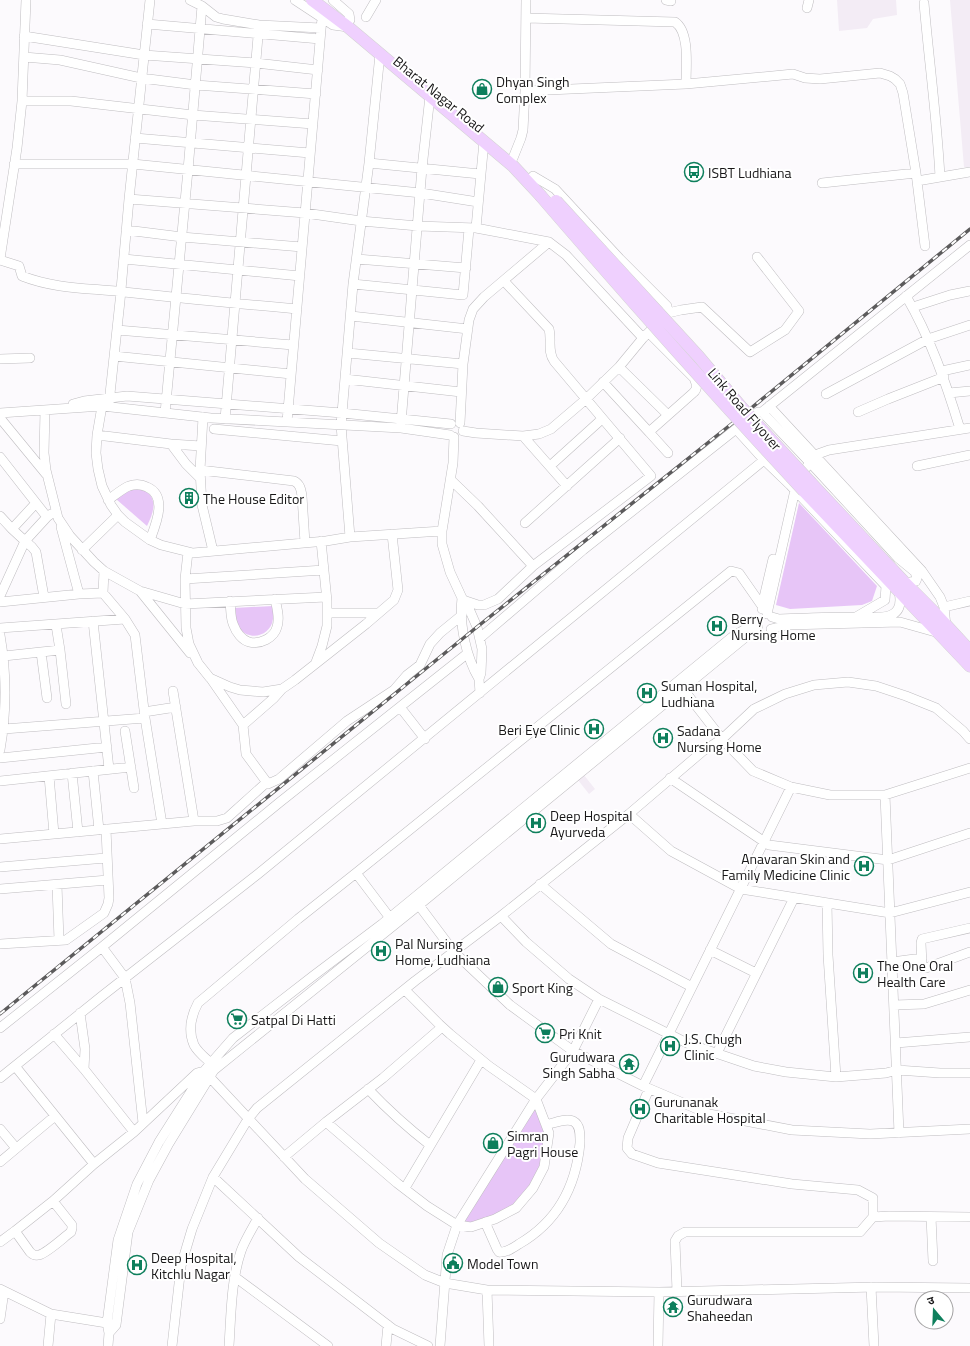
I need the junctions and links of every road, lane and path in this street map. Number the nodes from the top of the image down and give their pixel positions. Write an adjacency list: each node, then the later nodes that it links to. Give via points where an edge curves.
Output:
1 (26, 0): 20 (street)
2 (150, 0): 16 (street)
3 (190, 0): 11 (street)
4 (295, 0): 13 (street)
5 (312, 0): 15 (main road)
6 (324, 0): 15 (main road)
7 (333, 0): 15 (street, Bharat Nagar Road, via 349,14)
8 (376, 0): 12 (street)
9 (526, 0): 14 (street)
10 (924, 3): 56 (street)
11 (202, 6): 18 (street); 19 (street, via 216,17)
12 (366, 17)
13 (322, 18): 15 (street, via 333,25); 17 (street)
14 (526, 18): 29 (street, via 675,22 680,25 684,36); 32 (street)
15 (346, 21): 22 (main road, Bharat Nagar Road); 45 (main road, Bharat Nagar Road, via 492,137)
16 (147, 24): 18 (street); 23 (street)
17 (321, 28): 19 (street); 21 (street)
18 (201, 29): 19 (street); 25 (street)
19 (259, 30): 21 (street); 26 (street)
20 (24, 36): 23 (street); 24 (street)
21 (320, 39): 27 (street)
22 (380, 54): 34 (main road, Bharat Nagar Road); 46 (street)
23 (144, 56): 25 (street); 28 (street)
24 (24, 57): 28 (street, via 60,60); 35 (street)
25 (198, 58): 26 (street); 30 (street)
26 (256, 63): 27 (street); 31 (street)
27 (318, 70): 33 (street)
28 (141, 78): 30 (street); 36 (street)
29 (686, 84): 32 (street); 55 (street, via 793,74 820,79 880,73 890,76 900,84 904,93)
30 (196, 85): 31 (street); 37 (street)
31 (254, 89): 33 (street); 38 (street)
32 (525, 91): 45 (street, via 523,130)
33 (316, 94): 39 (street)
34 (430, 96): 41 (main road, Bharat Nagar Road); 49 (street)
35 (22, 101): 36 (street, via 71,101); 47 (street)
36 (139, 108): 37 (street); 40 (street)
37 (193, 115): 38 (street); 42 (street)
38 (252, 119): 39 (street); 43 (street)
39 (313, 124): 44 (street)
40 (135, 138): 42 (street); 48 (street)
41 (484, 141): 52 (street); 60 (main road, Bharat Nagar Road)
42 (191, 142): 43 (street); 50 (street)
43 (249, 147): 44 (street); 53 (street)
44 (310, 153): 57 (street)
45 (513, 158): 54 (main road, Bharat Nagar Road)
46 (369, 163): 49 (street); 59 (street)
47 (14, 164): 48 (street); 63 (street)
48 (132, 164): 50 (street); 62 (street)
49 (422, 168): 52 (street); 61 (street)
50 (188, 170): 53 (street); 65 (street)
51 (970, 172): 56 (street)
52 (480, 174): 64 (street)
53 (247, 175): 57 (street); 66 (street)
54 (533, 176): 60 (main road, Bharat Nagar Road); 99 (street, via 555,189 667,306)
55 (917, 177): 56 (street); 58 (street); 76 (street)
56 (940, 177)
57 (307, 182): 59 (street); 67 (street)
58 (822, 183)
59 (365, 187): 61 (street); 68 (street)
60 (543, 192): 197 (main road, Link Road Flyover, bridge, via 596,260 747,429)
61 (421, 193): 64 (street); 69 (street)
62 (129, 199): 65 (street); 71 (street)
63 (4, 200): 81 (street)
64 (478, 202): 70 (street)
65 (185, 203): 66 (street); 72 (street)
66 (244, 208): 67 (street); 73 (street)
67 (305, 213): 68 (street); 77 (street)
68 (361, 220): 69 (street); 80 (street)
69 (418, 226): 70 (street); 82 (street)
70 (472, 229): 74 (street); 84 (street)
71 (126, 230): 72 (street); 79 (street)
72 (182, 237): 73 (street); 83 (street)
73 (241, 242): 77 (street); 85 (street)
74 (548, 242): 87 (street); 106 (street, via 566,256)
75 (970, 245): 93 (street)
76 (925, 246)
77 (302, 247): 86 (street)
78 (756, 257): 99 (street, via 799,312 785,330 750,352 702,307)
79 (124, 259): 83 (street); 90 (street)
80 (357, 259): 82 (street); 88 (street)
81 (0, 260): 90 (street, via 19,266 22,276 49,285)
82 (414, 263): 84 (street); 89 (street)
83 (179, 264): 85 (street); 94 (street)
84 (466, 268): 92 (street)
85 (238, 270): 86 (street); 95 (street)
86 (300, 276): 98 (street)
87 (504, 281): 96 (street); 130 (street, via 548,329 552,358)
88 (354, 284): 89 (street); 100 (street)
89 (412, 290): 92 (street); 101 (street)
90 (121, 291): 94 (street); 104 (street)
91 (970, 291): 97 (street)
92 (463, 296): 96 (street)
93 (906, 296): 97 (street); 133 (street)
94 (176, 297): 95 (street); 105 (street)
95 (235, 304): 98 (street); 108 (street)
96 (476, 305): 103 (street)
97 (912, 307): 107 (street)
98 (297, 309): 109 (street)
99 (668, 313): 106 (street)
100 (351, 316): 101 (street); 110 (street)
101 (410, 323): 103 (street); 113 (street)
102 (970, 324): 107 (street)
103 (468, 329): 116 (street)
104 (117, 330): 105 (street); 111 (street)
105 (172, 334): 108 (street); 115 (street)
106 (646, 336): 118 (street); 141 (street, via 694,378 696,383 696,390)
107 (928, 339): 121 (street); 128 (street)
108 (232, 340): 109 (street); 119 (street)
109 (293, 345): 120 (street)
110 (348, 353): 113 (street); 122 (street)
111 (114, 356): 115 (street); 131 (street)
112 (30, 358): 114 (street)
113 (407, 358): 116 (street); 124 (street)
114 (0, 359)
115 (170, 362): 119 (street); 129 (street)
116 (463, 364): 126 (street)
117 (970, 365): 121 (street)
118 (619, 367): 123 (street); 141 (street)
119 (230, 368): 120 (street); 132 (street)
120 (291, 374): 134 (street)
121 (943, 374): 127 (street); 137 (street)
122 (345, 379): 124 (street); 140 (street)
123 (603, 382): 130 (street); 155 (street)
124 (404, 385): 126 (street); 144 (street)
125 (970, 391): 127 (street)
126 (461, 392): 149 (street)
127 (949, 393): 154 (street)
128 (826, 394)
129 (166, 400): 131 (street, via 127,396); 132 (street); 139 (street)
130 (586, 400): 146 (street); 158 (street, via 551,429)
131 (107, 404): 135 (street); 139 (street); 156 (street)
132 (226, 404): 134 (street); 145 (street)
133 (770, 406): 136 (street); 166 (street)
134 (288, 409): 140 (street); 147 (street)
135 (45, 410): 138 (street); 171 (street, via 44,454)
136 (762, 412): 153 (street, via 758,412); 166 (street)
137 (858, 412)
138 (0, 413)
139 (165, 413): 142 (street)
140 (342, 413): 144 (street); 148 (street)
141 (668, 415): 155 (street)
142 (203, 417): 145 (street); 162 (street)
143 (0, 418): 171 (street)
144 (402, 418): 149 (street); 150 (street)
145 (225, 419): 147 (street)
146 (602, 419): 159 (street); 168 (street)
147 (287, 422): 148 (street)
148 (341, 425): 150 (street); 160 (street)
149 (458, 426): 157 (street, via 459,436); 157 (street, via 448,430); 158 (street, via 476,433)
150 (401, 428): 157 (street)
151 (970, 428): 154 (street)
152 (214, 429): 160 (street)
153 (736, 429): 167 (street); 222 (street, via 583,550)
154 (960, 429): 166 (street, via 829,450)
155 (649, 432): 163 (street)
156 (97, 435): 161 (street); 175 (street, via 98,469)
157 (452, 436): 172 (street)
158 (523, 436): 168 (street)
159 (620, 438): 174 (street); 193 (street, via 651,476)
160 (342, 441): 185 (street)
161 (171, 444): 162 (street); 170 (street, via 186,464)
162 (202, 446): 170 (street)
163 (668, 453)
164 (970, 455): 169 (street)
165 (0, 456): 176 (street)
166 (812, 458): 173 (street); 197 (street, via 915,572 918,578); 210 (street, via 918,566 940,596)
167 (764, 460): 173 (street); 236 (street)
168 (550, 466): 174 (street)
169 (917, 466)
170 (200, 474): 189 (street, via 298,483 302,491); 191 (street, via 202,505)
171 (47, 475): 177 (street)
172 (450, 480): 183 (street); 193 (street, via 478,506)
173 (794, 485): 214 (street, via 886,586 885,600); 215 (street)
174 (567, 486): 181 (street)
175 (108, 500): 178 (street); 186 (street, via 131,486 143,485 152,489 158,501 159,515)
176 (36, 503): 180 (street); 182 (street)
177 (57, 514): 180 (street); 190 (street); 200 (street)
178 (118, 515): 186 (street); 190 (street)
179 (0, 516): 182 (street)
180 (47, 517): 187 (street)
181 (524, 523)
182 (12, 529): 187 (street)
183 (442, 532): 184 (street); 205 (street, via 445,560)
184 (392, 534): 185 (street); 212 (street, via 398,590 394,600)
185 (350, 537): 188 (street)
186 (150, 540): 192 (street)
187 (25, 541): 201 (street); 202 (street, via 36,552)
188 (321, 541): 189 (street); 195 (street)
189 (305, 543): 191 (street)
190 (82, 550): 194 (street)
191 (213, 551): 192 (street)
192 (188, 552): 196 (street)
193 (533, 566): 205 (street, via 492,602 478,605)
194 (104, 570): 198 (street); 199 (street)
195 (324, 570): 196 (street); 203 (street)
196 (185, 579): 209 (street)
197 (902, 587): 210 (main road, Link Road Flyover); 214 (street, via 898,610 891,615); 220 (main road, Link Road Flyover, via 928,622)
198 (140, 591): 209 (street); 229 (street)
199 (103, 593): 200 (street); 216 (street)
200 (79, 594): 202 (street)
201 (0, 596)
202 (44, 597): 208 (street)
203 (326, 597): 204 (street); 211 (street)
204 (275, 599): 206 (street); 206 (street, via 277,626 273,635 258,642 249,642 238,633 233,625)
205 (464, 600): 213 (street); 222 (street)
206 (230, 601): 209 (street)
207 (970, 601): 210 (street)
208 (0, 602)
209 (185, 604): 229 (street, via 188,638)
210 (939, 609): 220 (main road, Link Road Flyover)
211 (327, 613): 212 (street); 228 (street, via 327,626)
212 (379, 613): 228 (street)
213 (462, 615): 226 (street); 261 (street, via 430,644 420,665 394,690 347,721 279,778 268,784)
214 (856, 616): 215 (street, via 779,619)
215 (763, 617): 220 (street, via 774,621 771,629 787,625 900,622); 233 (street); 277 (street, via 739,573 731,570)
216 (125, 619): 217 (street); 242 (street, via 134,635)
217 (93, 621): 218 (street); 243 (street)
218 (56, 625): 219 (street); 223 (street)
219 (0, 628)
220 (943, 630): 224 (main road); 230 (main road)
221 (0, 635): 227 (street)
222 (480, 638): 232 (street, via 482,657)
223 (60, 650): 225 (street); 238 (street)
224 (970, 651)
225 (41, 652): 227 (street); 237 (street)
226 (468, 653): 232 (street); 241 (street)
227 (3, 660): 239 (street)
228 (316, 662): 234 (street)
229 (198, 663): 231 (street)
230 (970, 666)
231 (210, 678): 234 (street, via 230,687 253,691 263,692); 244 (street)
232 (479, 679): 236 (street)
233 (680, 685): 248 (street); 285 (street)
234 (282, 688): 244 (street)
235 (173, 691): 240 (street)
236 (480, 693): 247 (street)
237 (47, 698)
238 (66, 704)
239 (3, 706): 245 (street)
240 (176, 707): 242 (street); 266 (street)
241 (400, 707): 247 (street); 293 (street)
242 (144, 715): 243 (street); 267 (street)
243 (103, 721): 245 (street); 250 (street)
244 (243, 725): 261 (street, via 246,754)
245 (4, 729): 251 (street)
246 (125, 731): 253 (street)
247 (424, 738): 300 (street, via 258,874)
248 (722, 739): 249 (street, via 754,709 785,694 814,685 848,682 876,686 936,708); 259 (street); 262 (street, via 753,771)
249 (970, 739)
250 (107, 747): 252 (street); 255 (street)
251 (0, 750)
252 (0, 758)
253 (131, 767): 255 (street); 263 (street)
254 (970, 768): 264 (street)
255 (109, 769): 256 (street)
256 (93, 771): 257 (street); 268 (street)
257 (72, 773): 258 (street); 269 (street)
258 (49, 776): 260 (street); 271 (street)
259 (670, 778): 265 (street); 273 (street)
260 (0, 781)
261 (267, 782): 266 (street, via 227,818 217,821)
262 (791, 787): 264 (street, via 830,795); 273 (street)
263 (134, 788)
264 (885, 795): 275 (street)
265 (629, 814): 279 (street); 282 (street, via 671,851)
266 (194, 821): 267 (street)
267 (162, 824): 268 (street)
268 (102, 829): 269 (street); 274 (street)
269 (78, 832): 271 (street)
270 (970, 833): 275 (street)
271 (54, 834): 272 (street)
272 (0, 839)
273 (764, 842): 275 (street, via 769,845); 282 (street)
274 (106, 858): 276 (street); 278 (street)
275 (888, 860): 287 (street)
276 (0, 867)
277 (356, 873): 289 (street); 317 (street, via 198,1003 193,1012 191,1036 194,1047)
278 (108, 880): 280 (street); 291 (street, via 108,904 104,913 66,940)
279 (540, 884): 288 (street); 301 (street, via 611,944)
280 (57, 885): 281 (street); 291 (street)
281 (0, 889)
282 (740, 889): 284 (street); 294 (street)
283 (970, 892): 287 (street)
284 (794, 898): 286 (street); 299 (street)
285 (416, 902): 289 (street); 295 (street); 317 (street)
286 (827, 903): 287 (street); 322 (street)
287 (890, 913): 298 (street)
288 (501, 916): 295 (street); 304 (street, via 569,979)
289 (390, 918): 317 (street, via 233,1038)
290 (970, 928): 297 (street, via 924,938 921,943)
291 (59, 940): 292 (street)
292 (0, 944)
293 (102, 947): 300 (street); 308 (street)
294 (710, 950): 299 (street); 301 (street)
295 (454, 952): 302 (street); 313 (street, via 510,1006)
296 (970, 952): 297 (street, via 926,968 922,966)
297 (922, 958): 298 (street)
298 (892, 962): 305 (street)
299 (756, 973): 314 (street)
300 (125, 978): 306 (street); 330 (street)
301 (692, 986): 310 (street)
302 (405, 990): 307 (street); 328 (street, via 275,1092)
303 (970, 990): 305 (street, via 924,1004)
304 (599, 999): 310 (street); 313 (street)
305 (894, 1005): 312 (street)
306 (80, 1013): 309 (street); 318 (street, via 85,1049)
307 (442, 1027): 315 (street); 325 (street)
308 (0, 1028)
309 (54, 1034): 316 (street); 318 (street)
310 (668, 1034): 314 (street, via 688,1044); 324 (street)
311 (970, 1038): 312 (street)
312 (896, 1043): 319 (street)
313 (573, 1051): 324 (street); 326 (street)
314 (717, 1053): 322 (street, via 754,1066)
315 (481, 1060): 326 (street); 336 (street)
316 (15, 1066): 323 (street); 327 (street)
317 (213, 1066): 321 (street)
318 (84, 1069): 334 (street)
319 (897, 1070): 320 (street); 322 (street); 335 (street)
320 (970, 1073)
321 (207, 1074): 328 (street); 330 (street, via 197,1073); 363 (street, via 149,1180 128,1232)
322 (836, 1077)
323 (0, 1078)
324 (646, 1087): 335 (street, via 709,1114 792,1130); 344 (street, via 628,1138 627,1148 632,1154 658,1164 792,1184 858,1190 873,1198)
325 (368, 1090): 329 (street); 336 (street)
326 (536, 1099): 331 (street); 349 (street)
327 (55, 1116): 337 (street); 340 (street)
328 (248, 1119): 338 (street); 341 (street)
329 (326, 1122): 338 (street); 342 (street)
330 (144, 1123): 334 (street)
331 (546, 1124): 348 (street, via 549,1133 544,1167 533,1188 516,1208); 348 (street, via 566,1120 572,1121 580,1129 577,1167 565,1199 532,1236 503,1252 497,1249)
332 (0, 1129): 337 (street)
333 (970, 1129): 335 (street)
334 (134, 1132): 340 (street)
335 (899, 1133)
336 (430, 1145): 342 (street)
337 (16, 1148): 339 (street)
338 (284, 1157): 354 (street, via 304,1179 379,1243 424,1275)
339 (0, 1162)
340 (94, 1164): 343 (street)
341 (213, 1177): 347 (street); 367 (street, via 186,1248 178,1288)
342 (405, 1188): 349 (street)
343 (54, 1201): 350 (street); 350 (street, via 72,1225 70,1232 42,1253 33,1255)
344 (873, 1217): 345 (street); 359 (street, via 860,1232 685,1232 675,1241)
345 (931, 1217): 346 (street); 352 (street)
346 (970, 1217)
347 (258, 1218): 353 (street, via 243,1244); 364 (street, via 299,1257)
348 (485, 1222): 349 (street, via 471,1227)
349 (457, 1226): 354 (street, via 447,1255)
350 (15, 1231): 351 (street)
351 (0, 1242)
352 (933, 1261)
353 (235, 1277): 368 (street); 369 (street)
354 (445, 1283): 358 (street); 372 (street)
355 (871, 1287): 356 (street); 359 (street); 375 (street)
356 (970, 1288)
357 (2, 1290): 361 (street); 362 (street)
358 (487, 1290): 360 (street); 373 (street)
359 (677, 1291): 360 (street)
360 (659, 1292): 374 (street)
361 (50, 1314): 363 (street); 365 (street)
362 (0, 1319)
363 (112, 1324): 366 (street)
364 (388, 1325): 370 (street); 371 (street)
365 (48, 1346)
366 (108, 1346)
367 (172, 1346)
368 (229, 1346)
369 (328, 1346)
370 (386, 1346)
371 (428, 1346)
372 (440, 1346)
373 (489, 1346)
374 (658, 1346)
375 (874, 1346)

